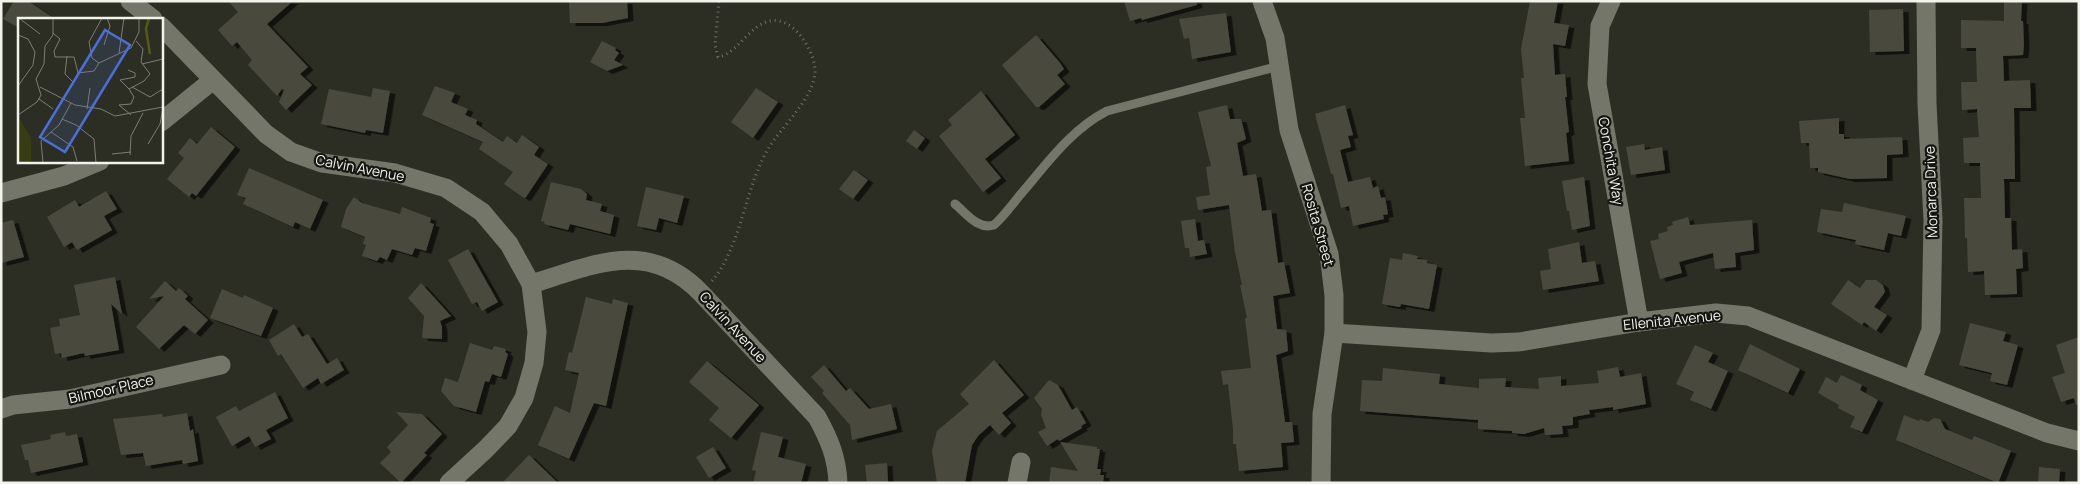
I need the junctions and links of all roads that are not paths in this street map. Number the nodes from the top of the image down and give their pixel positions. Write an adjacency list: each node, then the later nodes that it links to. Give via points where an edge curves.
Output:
1 (130, 1): 5 (street)
2 (1262, 1): 7 (street, Rosita Street, via 1275,38)
3 (1610, 1): 14 (street, Conchita Way, via 1600,26 1596,84)
4 (1926, 1): 17 (street, Monarca Drive, via 1933,220 1931,330)
5 (152, 18)
6 (162, 27): 8 (street, Calvin Avenue)
7 (1279, 66): 12 (lane, via 1097,116 1061,148 994,225 984,227); 15 (street, Rosita Street, via 1289,130 1329,254)
8 (213, 80): 9 (street); 13 (street, Calvin Avenue, via 266,134 291,152 322,164 395,173 446,188 482,212 509,244)
9 (162, 121)
10 (98, 162): 11 (street, via 64,176)
11 (1, 193)
12 (955, 204)
13 (531, 284): 21 (street, via 537,332 534,363 524,398 508,426); 22 (street, Calvin Avenue, via 593,265 623,260 655,262 682,276 817,417 830,441)
14 (1639, 322): 15 (street, Ellenita Avenue, via 1519,342 1492,343); 17 (street, Ellenita Avenue, via 1716,312 1748,316)
15 (1334, 333): 24 (street, Rosita Street, via 1322,414)
16 (221, 365): 18 (street, Bilmoor Place, via 70,399)
17 (1912, 380): 19 (street, Ellenita Avenue, via 2047,434)
18 (1, 409)
19 (2079, 441)
20 (1021, 462): 23 (street)
21 (449, 483)
22 (838, 483)
23 (1017, 483)
24 (1321, 483)

